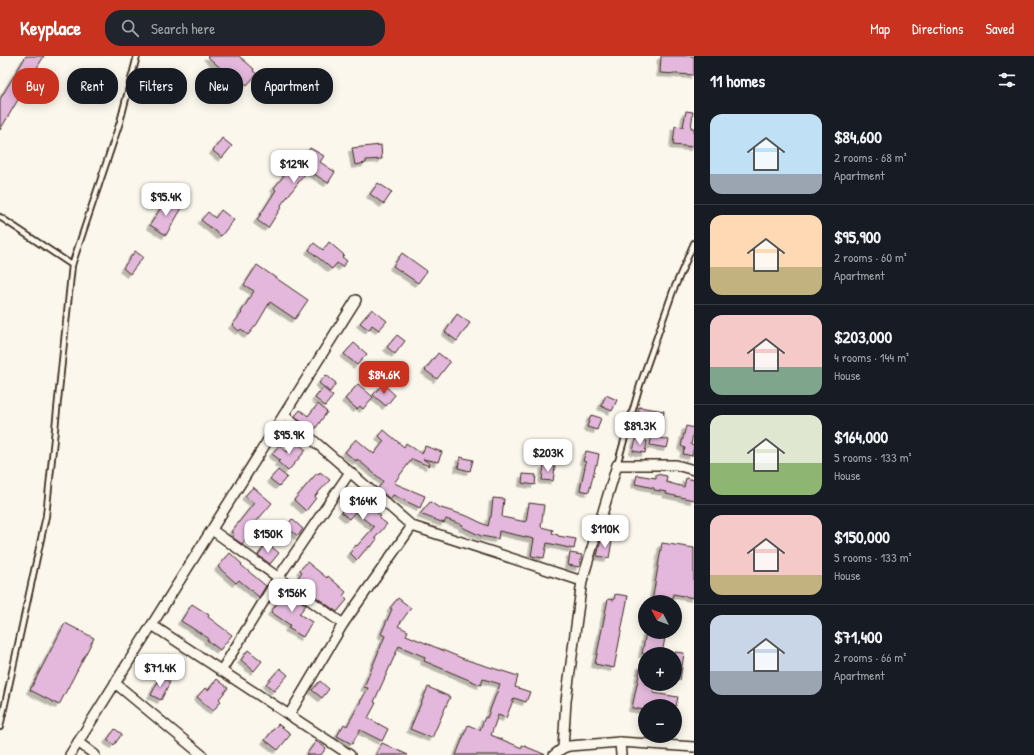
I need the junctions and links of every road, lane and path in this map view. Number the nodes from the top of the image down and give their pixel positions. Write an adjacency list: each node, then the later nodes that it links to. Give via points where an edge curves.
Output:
1 (137, 56): 4 (lane, via 120,122)
2 (0, 217): 4 (lane)
3 (694, 243): 7 (lane, via 673,292 640,385)
4 (72, 265): 19 (lane, via 46,516)
5 (356, 300): 6 (street)
6 (284, 415): 9 (street); 11 (street)
7 (617, 464): 8 (street, via 676,465); 13 (street)
8 (694, 470)
9 (350, 472): 10 (street); 12 (street)
10 (412, 526): 13 (street); 14 (street)
11 (212, 530): 12 (street); 15 (street)
12 (278, 578): 14 (street); 16 (street)
13 (582, 581): 23 (street, via 566,701)
14 (343, 624): 18 (street)
15 (152, 625): 16 (street); 17 (street)
16 (221, 671): 18 (street)
17 (115, 683): 20 (street); 26 (street)
18 (289, 715): 27 (street)
19 (0, 727)
20 (78, 742): 24 (street); 25 (street)
21 (620, 742): 22 (street); 23 (street); 29 (street)
22 (694, 747)
23 (563, 748): 28 (street)
24 (70, 755)
25 (95, 755)
26 (202, 755)
27 (350, 755)
28 (554, 755)
29 (621, 755)

